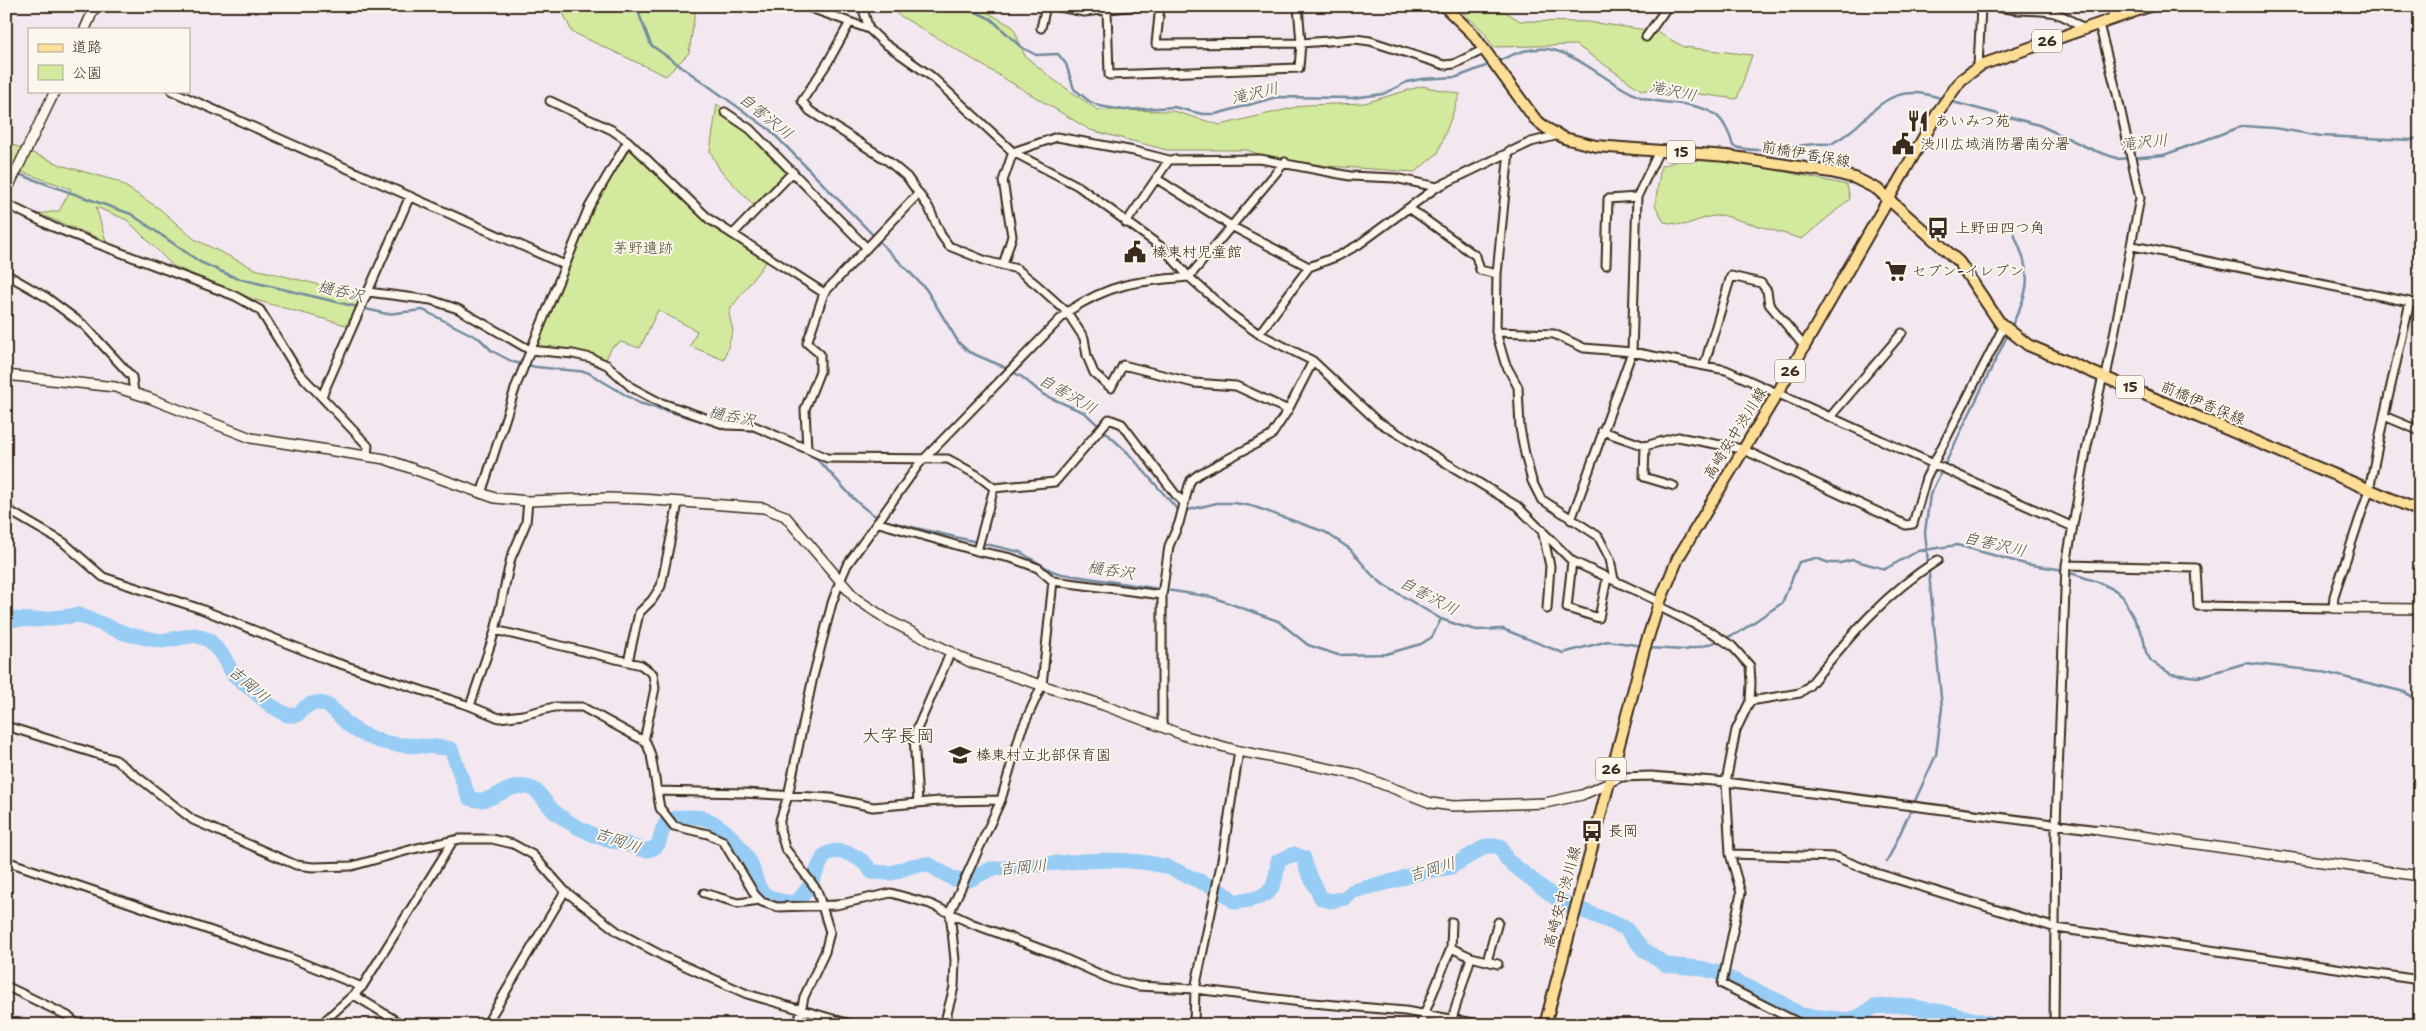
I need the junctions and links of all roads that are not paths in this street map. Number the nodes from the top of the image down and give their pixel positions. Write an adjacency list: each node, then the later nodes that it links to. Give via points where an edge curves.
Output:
1 (96, 6): 19 (street)
2 (805, 6): 17 (street)
3 (862, 6): 21 (street)
4 (1046, 6): 20 (street)
5 (1055, 6): 15 (street, via 1084,12)
6 (1136, 6): 15 (street)
7 (1160, 6): 24 (street, via 1156,44)
8 (1298, 6): 24 (street)
9 (1444, 6): 25 (main road, 前橋伊香保線 / 15)
10 (1668, 6): 23 (street)
11 (1981, 6): 26 (street)
12 (1993, 6): 22 (street, via 2053,11 2067,16)
13 (2117, 6): 16 (street)
14 (2150, 6): 16 (main road, 高崎安中渋川線 / 26)
15 (1107, 10): 24 (street, via 1109,75 1299,68)
16 (2110, 20): 18 (main road, 高崎安中渋川線 / 26)
17 (849, 24): 21 (street); 42 (street, via 802,101 810,111 888,160 908,177)
18 (2099, 24): 22 (main road, 高崎安中渋川線 / 26); 51 (street, via 2140,198)
19 (85, 28)
20 (1041, 28)
21 (869, 29): 35 (street, via 931,76)
22 (2083, 29): 26 (main road, 高崎安中渋川線 / 26)
23 (1646, 36)
24 (1301, 43): 25 (street, via 1370,41 1444,65)
25 (1487, 52): 31 (main road, 前橋伊香保線 / 15, via 1535,119)
26 (1978, 67): 45 (main road, 高崎安中渋川線 / 26, via 1953,90)
27 (55, 92): 41 (street)
28 (174, 92): 43 (street)
29 (550, 101): 32 (street)
30 (725, 112): 38 (street, via 750,129)
31 (1559, 135): 33 (street); 34 (main road, 前橋伊香保線 / 15, via 1583,144)
32 (628, 141): 50 (street, via 709,220); 53 (street, via 589,207)
33 (1510, 151): 40 (street); 58 (street)
34 (1659, 151): 44 (street); 45 (main road, 前橋伊香保線 / 15, via 1727,156 1844,174 1867,183)
35 (1013, 152): 36 (street, via 1057,136); 48 (street, via 1078,186); 54 (street, via 1003,181 1012,236)
36 (1169, 160): 37 (street, via 1260,159); 39 (street)
37 (1286, 162): 40 (street, via 1350,176 1395,178); 49 (street)
38 (793, 172): 50 (street); 52 (street)
39 (1157, 179): 48 (street); 49 (street)
40 (1437, 187): 47 (street)
41 (6, 192)
42 (919, 193): 52 (street); 54 (street, via 949,246)
43 (410, 196): 53 (street); 60 (street)
44 (1637, 197): 55 (street, via 1608,199); 71 (street)
45 (1888, 197): 65 (main road, 前橋伊香保線 / 15, via 1959,262); 69 (main road, 高崎安中渋川線 / 26)
46 (6, 204): 78 (street, via 53,227 235,296 260,310 298,373)
47 (1409, 208): 56 (street, via 1358,245); 58 (street, via 1476,256 1480,270)
48 (1126, 223): 59 (street, via 1164,249)
49 (1233, 227): 56 (street); 59 (street)
50 (734, 233): 61 (street)
51 (2133, 246): 62 (street); 75 (street)
52 (869, 247): 61 (street)
53 (565, 265): 70 (street)
54 (1003, 265): 64 (street, via 1017,268)
55 (1606, 265)
56 (1308, 268): 68 (street)
57 (6, 274): 76 (street, via 46,297 85,326 132,377)
58 (1497, 274): 66 (street)
59 (1189, 277): 64 (street, via 1132,282 1091,296); 68 (street)
60 (368, 292): 70 (street, via 431,300 458,309); 78 (street)
61 (824, 292): 86 (street, via 807,343 820,354 820,371 805,409)
62 (2410, 302): 63 (street); 80 (street)
63 (2420, 304)
64 (1067, 312): 79 (street, via 1084,338 1094,373 1111,388 1122,365 1194,383 1236,386); 89 (street)
65 (2004, 326): 75 (main road, 前橋伊香保線 / 15, via 2028,345); 90 (street)
66 (1496, 332): 71 (street, via 1554,334 1584,348); 100 (street, via 1518,387 1520,428 1532,481 1540,499)
67 (1902, 333): 81 (street)
68 (1259, 334): 72 (street)
69 (1804, 346): 73 (street, via 1769,304 1767,291 1761,283 1731,276); 77 (main road, 高崎安中渋川線 / 26)
70 (530, 350): 86 (street, via 591,358 607,365 631,388 645,396 726,425 754,426); 94 (street)
71 (1632, 352): 73 (street); 84 (street)
72 (1313, 361): 79 (street); 103 (street, via 1377,421 1517,506)
73 (1704, 366): 77 (street, via 1726,370)
74 (6, 375): 76 (street)
75 (2105, 377): 93 (main road, 前橋伊香保線 / 15); 102 (street)
76 (134, 392): 88 (street, via 251,438)
77 (1777, 394): 81 (street); 87 (main road, 高崎安中渋川線 / 26)
78 (322, 396): 88 (street, via 368,446)
79 (1288, 410): 97 (street, via 1271,436 1191,480)
80 (2384, 416): 83 (street); 93 (street)
81 (1830, 417): 90 (street)
82 (2420, 420): 83 (street)
83 (2418, 430)
84 (1602, 431): 85 (street); 100 (street)
85 (1646, 446): 87 (street, via 1678,437); 91 (street, via 1644,477)
86 (807, 449): 89 (street, via 827,458)
87 (1742, 450): 90 (street, via 1906,525 1913,524); 112 (main road, 高崎安中渋川線 / 26, via 1678,558)
88 (367, 455): 94 (street)
89 (926, 458): 92 (street, via 948,459); 101 (street, via 904,484)
90 (1934, 464): 102 (street)
91 (1674, 486)
92 (994, 488): 97 (street, via 1056,482 1109,419 1122,424); 104 (street)
93 (2369, 490): 99 (main road, 前橋伊香保線 / 15); 113 (street, via 2334,596)
94 (481, 494): 95 (street)
95 (528, 502): 96 (street, via 608,498); 116 (street, via 526,523 511,558)
96 (678, 503): 109 (street, via 776,511 798,528); 118 (street, via 661,586 639,613)
97 (1184, 503): 111 (street, via 1169,546)
98 (6, 509): 121 (street, via 63,542 103,577 201,608 328,660)
99 (2420, 511)
100 (1571, 520): 108 (street, via 1588,527 1598,536 1610,559)
101 (879, 523): 104 (street); 109 (street, via 847,565)
102 (2071, 526): 107 (street)
103 (1542, 530): 106 (street); 114 (street, via 1550,566)
104 (977, 550): 110 (street, via 1038,568)
105 (1938, 560): 120 (street, via 1878,605 1800,694)
106 (1572, 561): 108 (street); 108 (street, via 1567,608 1599,618)
107 (2066, 566): 113 (street, via 2196,568 2198,606); 132 (street)
108 (1610, 579): 112 (street)
109 (840, 581): 117 (street, via 855,598 875,612); 129 (street, via 813,677)
110 (1054, 581): 111 (street); 119 (street)
111 (1162, 595): 123 (street)
112 (1659, 604): 120 (street, via 1732,646 1750,666); 127 (main road, 高崎安中渋川線 / 26)
113 (2333, 608): 115 (street)
114 (1547, 609)
115 (2420, 609)
116 (495, 630): 118 (street); 121 (street)
117 (951, 651): 119 (street, via 992,670); 131 (street, via 914,736)
118 (628, 662): 124 (street, via 641,665 653,674 655,688)
119 (1042, 685): 123 (street); 130 (street, via 1022,731)
120 (1750, 701): 126 (street, via 1736,730)
121 (470, 706): 124 (street, via 500,718 554,706 582,708)
122 (6, 726): 134 (street, via 116,760 193,820 296,864 313,868 352,866)
123 (1162, 726): 125 (street)
124 (644, 741): 128 (street, via 651,755)
125 (1239, 751): 127 (street, via 1337,770 1375,780 1431,803 1453,806 1545,803 1582,795); 153 (street, via 1222,860)
126 (1726, 782): 127 (street, via 1650,776 1621,778); 132 (street); 135 (street)
127 (1607, 784): 168 (main road, 高崎安中渋川線 / 26)
128 (657, 791): 129 (street); 140 (street, via 660,808 674,826 723,841)
129 (788, 796): 131 (street, via 831,798 874,807); 141 (street, via 780,820 785,848 817,890)
130 (1001, 800): 131 (street); 142 (street)
131 (918, 803)
132 (2056, 825): 133 (street); 145 (street)
133 (2099, 830): 137 (street)
134 (452, 841): 138 (street, via 492,839 513,844 533,854); 152 (street)
135 (1730, 854): 145 (street, via 1836,857 1873,872); 169 (street, via 1741,893 1722,984)
136 (6, 862): 152 (street, via 288,957)
137 (2420, 876)
138 (565, 891): 155 (street, via 618,932 663,956 747,994); 161 (street)
139 (704, 893): 140 (street, via 738,903)
140 (760, 900): 141 (street, via 777,907)
141 (823, 905): 142 (street, via 891,893); 155 (street, via 830,932 825,952)
142 (950, 912): 153 (street, via 1113,980 1138,986); 164 (street, via 954,987)
143 (1452, 922): 146 (street)
144 (1498, 922): 148 (street)
145 (2056, 928): 150 (street); 170 (street)
146 (1451, 948): 147 (street); 156 (street)
147 (1471, 957): 148 (street); 157 (street)
148 (1487, 961): 149 (street)
149 (1498, 964)
150 (2420, 980)
151 (6, 986): 158 (street, via 68,1016)
152 (362, 986): 154 (street)
153 (1195, 989): 156 (street); 165 (street)
154 (354, 995): 159 (street); 160 (street)
155 (800, 1009): 162 (street); 163 (street)
156 (1424, 1014): 157 (street); 166 (street)
157 (1452, 1019): 167 (street)
158 (78, 1025)
159 (320, 1025)
160 (403, 1025)
161 (486, 1025)
162 (798, 1025)
163 (854, 1025)
164 (944, 1025)
165 (1194, 1025)
166 (1420, 1025)
167 (1484, 1025)
168 (1545, 1025)
169 (1803, 1025)
170 (2054, 1025)

